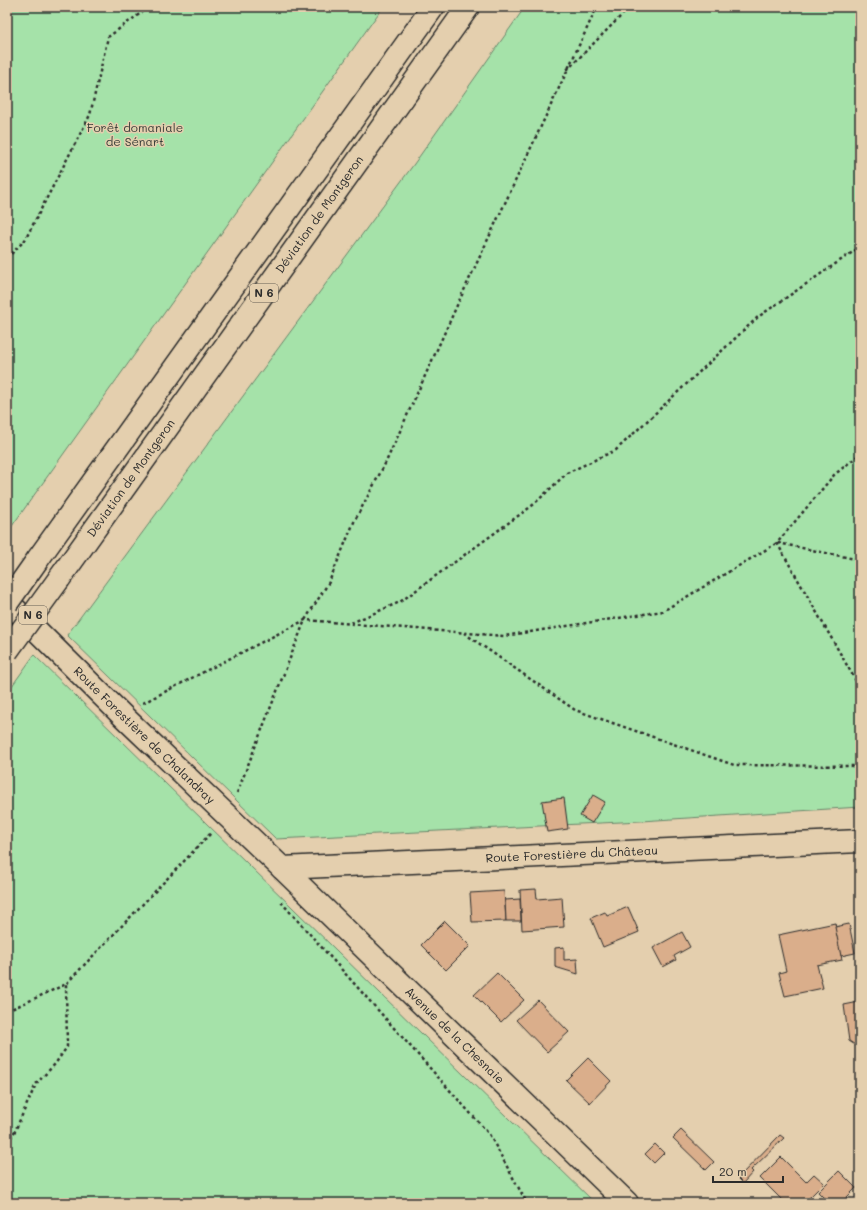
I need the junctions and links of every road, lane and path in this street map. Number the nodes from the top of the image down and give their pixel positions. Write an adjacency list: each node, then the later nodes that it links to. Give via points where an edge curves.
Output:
1 (149, 7): 8 (path, via 108,37 90,115 25,240)
2 (433, 7): 12 (main road, N 6, bridge)
3 (468, 7): 16 (main road, Déviation de Montgeron / N 6, bridge)
4 (597, 7): 6 (path)
5 (630, 7): 6 (path)
6 (565, 72): 13 (path, via 386,462 354,522 329,582)
7 (860, 247): 14 (path, via 758,317 616,450 567,473 533,505 400,602)
8 (7, 258)
9 (860, 454): 10 (path, via 834,475)
10 (777, 543): 11 (path); 15 (path, via 663,611 504,636); 17 (path)
11 (860, 560)
12 (7, 602): 18 (main road, Route Forestière de Chalandray)
13 (305, 620): 14 (path); 18 (path, via 132,709); 20 (path)
14 (351, 623): 15 (path)
15 (463, 633): 19 (path, via 574,710 734,765)
16 (7, 651)
17 (860, 688)
18 (125, 718): 20 (main road, Route Forestière de Chalandray)
19 (860, 766)
20 (227, 815): 22 (main road, Route Forestière de Chalandray); 23 (path)
21 (860, 841): 22 (main road, Route Forestière du Château)
22 (282, 868): 26 (path, via 271,890 489,1134); 27 (main road, Avenue de la Chesnaie)
23 (66, 984): 24 (path); 25 (path, via 67,1047 36,1084)
24 (7, 1011)
25 (7, 1143)
26 (527, 1203)
27 (627, 1203)

